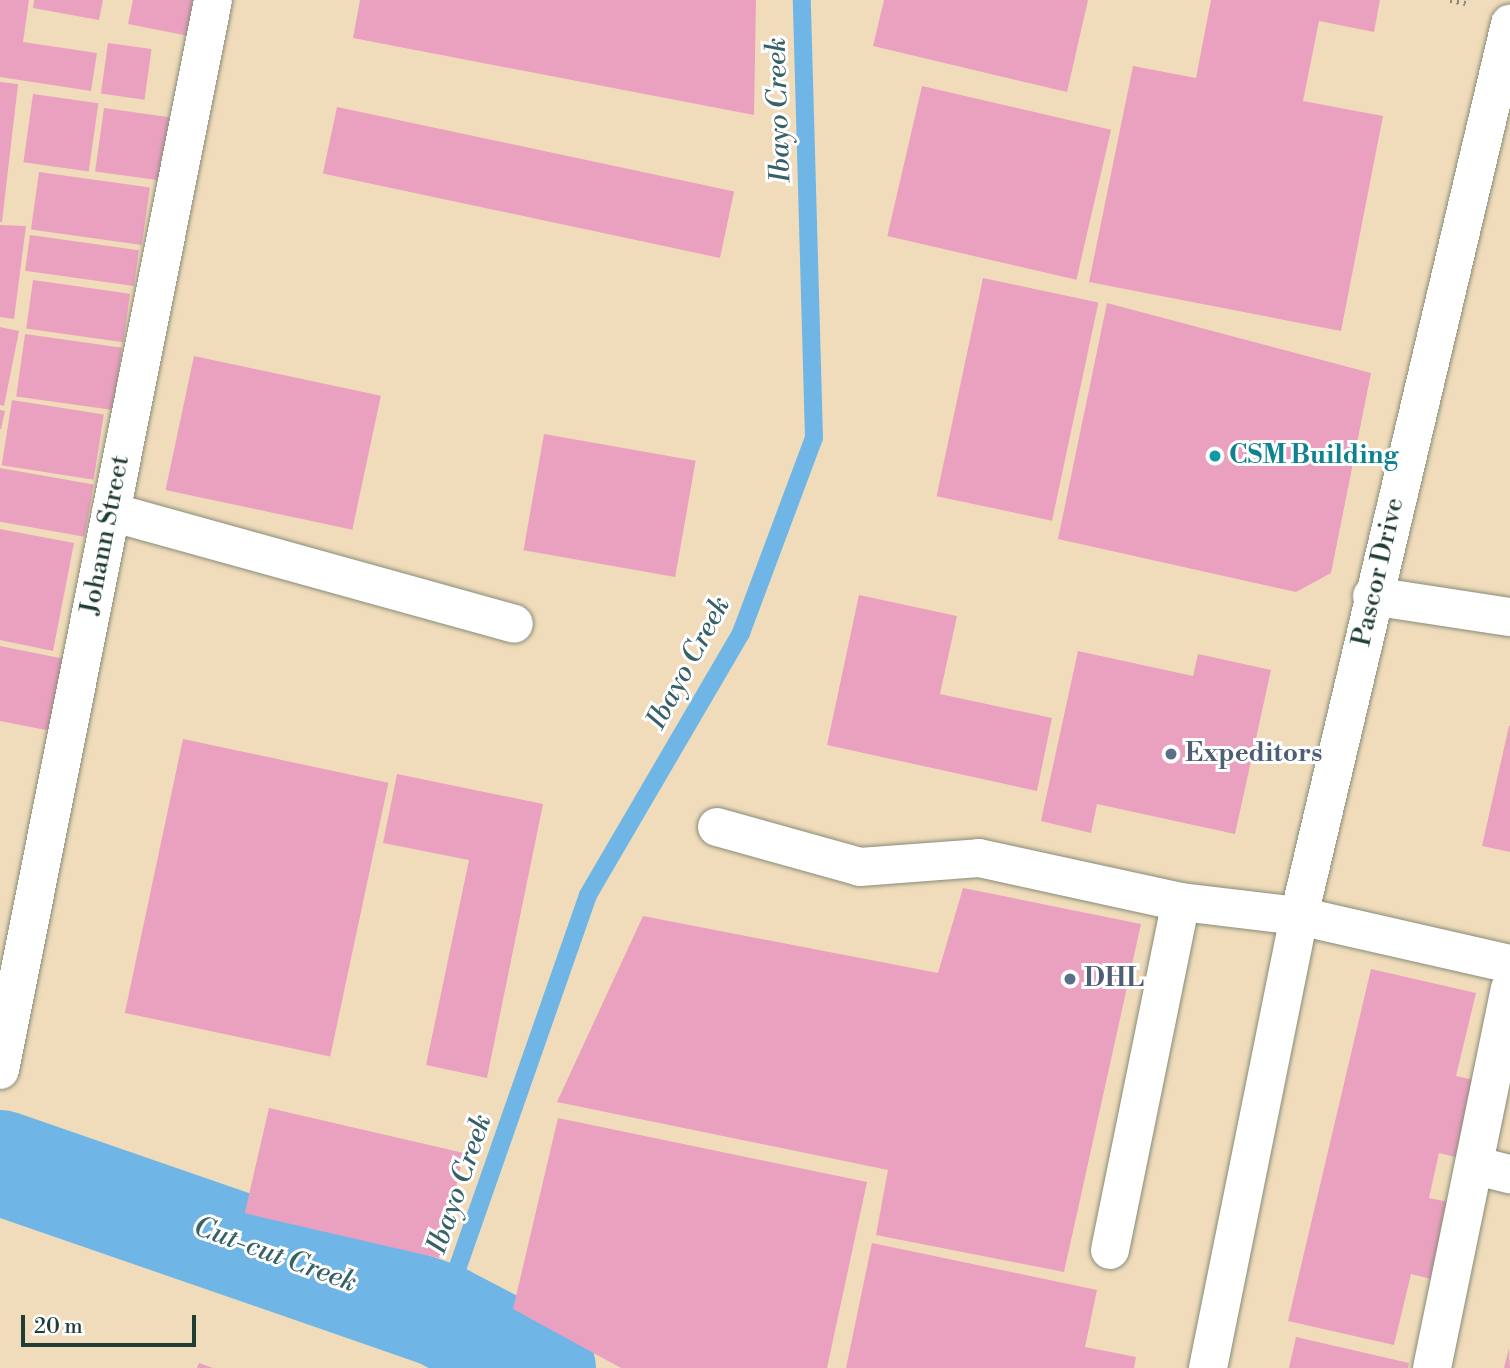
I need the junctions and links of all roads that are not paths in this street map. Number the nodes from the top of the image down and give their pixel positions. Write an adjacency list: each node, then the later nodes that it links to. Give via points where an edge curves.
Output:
1 (212, 0): 3 (street, Johann Street)
2 (1510, 24): 4 (street, Pascor Drive)
3 (111, 512): 6 (street); 12 (street, Johann Street)
4 (1372, 596): 5 (street); 9 (street, Pascor Drive)
5 (1510, 617)
6 (514, 624)
7 (717, 827): 8 (street, via 860,867 979,858)
8 (1181, 902): 9 (street); 14 (street)
9 (1299, 916): 10 (street); 15 (street, Pascor Drive)
10 (1510, 964)
11 (1510, 989): 13 (street)
12 (0, 1070)
13 (1494, 1170): 16 (street)
14 (1110, 1250)
15 (1208, 1368)
16 (1432, 1368)

